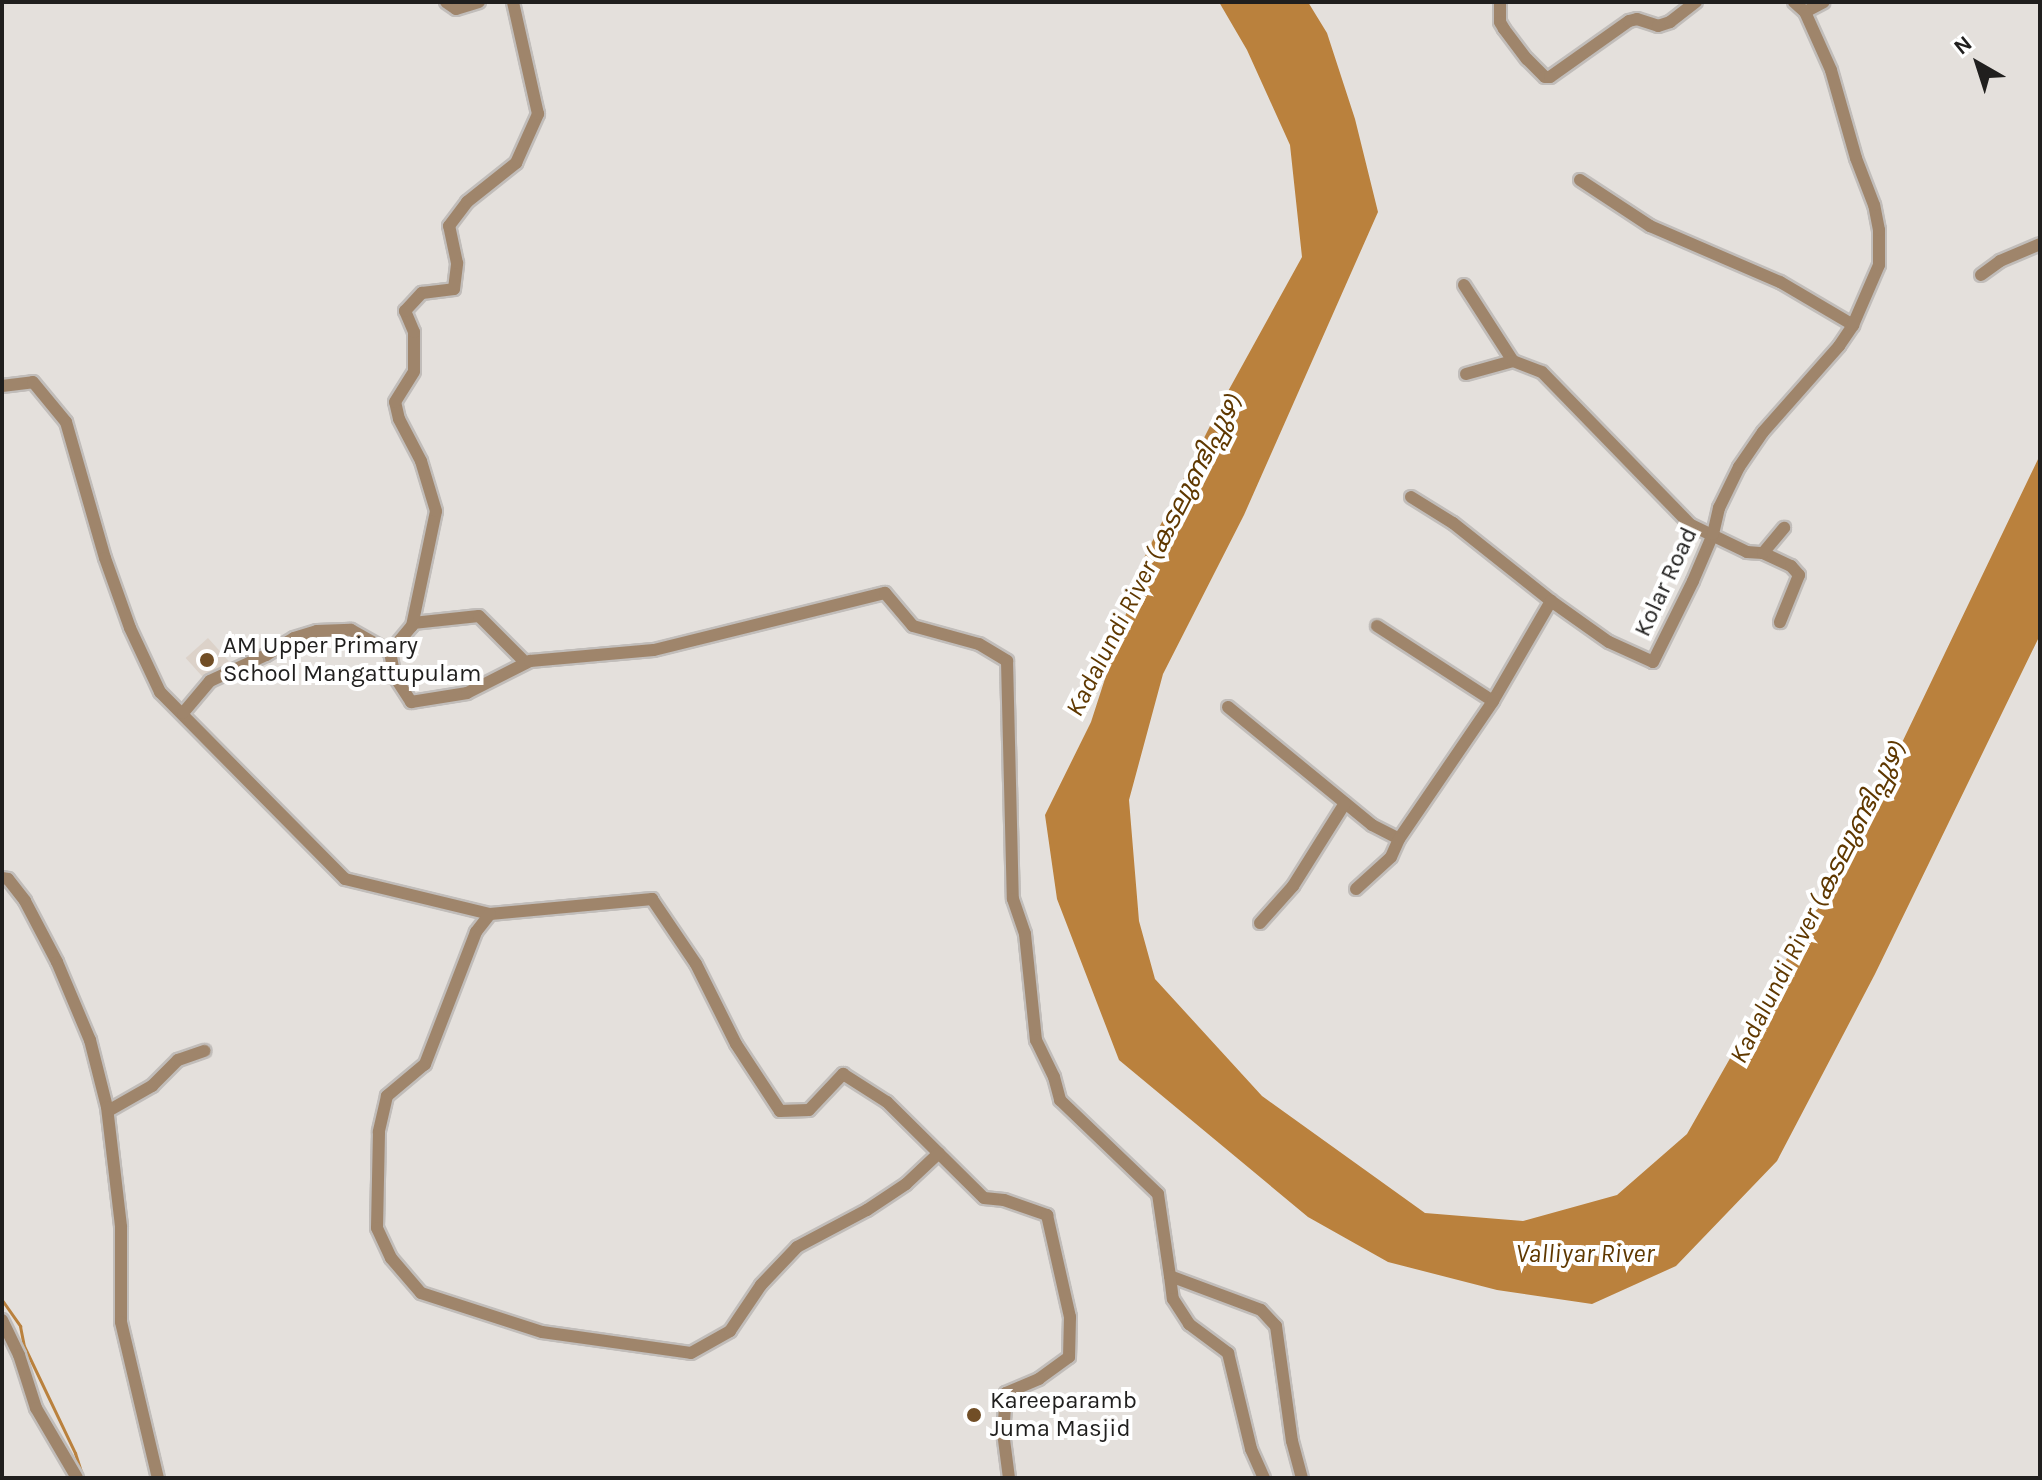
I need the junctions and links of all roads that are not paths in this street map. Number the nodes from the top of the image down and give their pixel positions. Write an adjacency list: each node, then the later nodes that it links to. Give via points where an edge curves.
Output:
1 (446, 2): 2 (street, via 456,9)
2 (479, 2)
3 (513, 2): 23 (street, via 538,114 516,163 467,202 449,226 457,263 454,289 422,293 405,311 414,332 414,371 395,402 436,511)
4 (1500, 2): 5 (street, via 1504,29 1545,77 1629,21 1658,26)
5 (1696, 2)
6 (1794, 2): 8 (street)
7 (1824, 2): 8 (street)
8 (1805, 12): 13 (street, Kolar Road, via 1831,70 1879,230 1879,265)
9 (1580, 180): 13 (street, via 1650,226 1780,282)
10 (2040, 244): 11 (street)
11 (1981, 275)
12 (1464, 285): 14 (street)
13 (1853, 325): 19 (street, Kolar Road, via 1739,467)
14 (1513, 361): 15 (street); 19 (street, via 1542,372 1691,525)
15 (1466, 374)
16 (2, 386): 29 (street, via 33,382 66,422 130,628 160,692)
17 (1411, 497): 21 (street, via 1453,523)
18 (1784, 528): 20 (street)
19 (1713, 534): 20 (street, via 1747,552); 21 (street, Kolar Road, via 1653,662 1609,642)
20 (1763, 553): 22 (street, via 1799,575)
21 (1551, 601): 27 (street)
22 (1780, 622)
23 (413, 623): 25 (street); 26 (street, via 479,616)
24 (1377, 626): 27 (street)
25 (390, 652): 26 (street, via 395,677 411,702 467,693); 29 (street, via 351,630 317,631 210,681)
26 (526, 663): 39 (street, via 654,650 885,593 913,626 979,644 1007,661 1013,899 1025,934 1036,1040 1060,1100 1158,1194)
27 (1493, 701): 31 (street)
28 (1228, 707): 30 (street)
29 (183, 713): 34 (street, via 345,879)
30 (1345, 803): 31 (street); 35 (street, via 1293,886)
31 (1399, 839): 33 (street, via 1391,857)
32 (2, 878): 37 (street, via 25,901 57,962 90,1040)
33 (1356, 889)
34 (490, 914): 38 (street, via 652,899 696,964 736,1044 780,1111 809,1110 843,1074 887,1102); 38 (street, via 476,932 425,1064 387,1096 379,1132 377,1228 391,1258 421,1293 542,1332 691,1353 730,1331 761,1285 797,1247 893,1193)
35 (1260, 923)
36 (204, 1051): 37 (street, via 178,1060 152,1086)
37 (108, 1111): 44 (street, via 121,1227 121,1322)
38 (939, 1153): 41 (street, via 984,1198 1047,1215 1070,1317 1069,1357 1039,1379)
39 (1170, 1276): 46 (street, via 1173,1299 1189,1324 1228,1353 1251,1449); 47 (street, via 1261,1310 1276,1326)
40 (2, 1320): 43 (street, via 36,1408)
41 (1006, 1393): 42 (street); 45 (street, via 1003,1432)
42 (992, 1418)
43 (77, 1478)
44 (158, 1478)
45 (1009, 1478)
46 (1264, 1478)
47 (1302, 1478)

